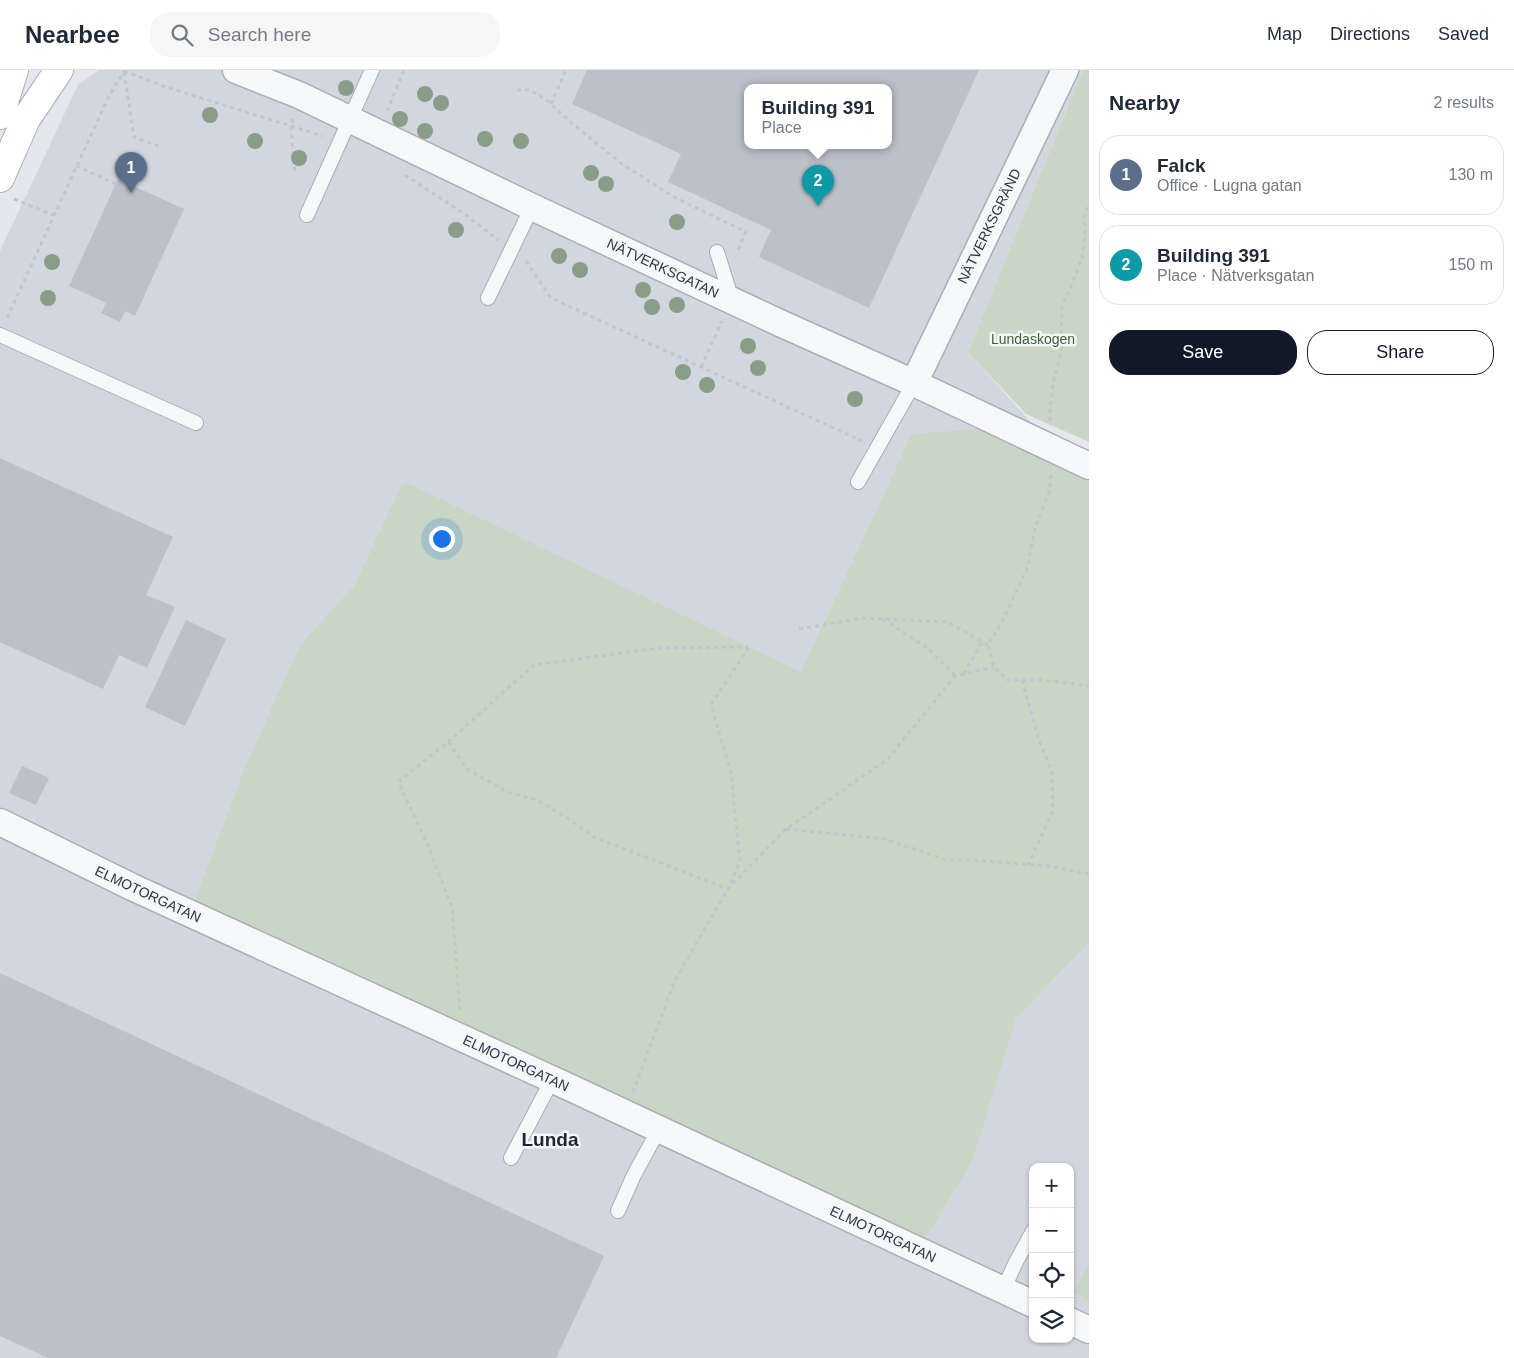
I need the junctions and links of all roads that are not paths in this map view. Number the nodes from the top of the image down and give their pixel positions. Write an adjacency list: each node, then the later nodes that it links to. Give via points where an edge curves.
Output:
1 (14, 70): 6 (main road)
2 (58, 70): 8 (main road, via 26,119)
3 (236, 70): 7 (street, NÄTVERKSGATAN)
4 (372, 70): 7 (lane)
5 (1065, 70): 15 (street, NÄTVERKSGRÄND)
6 (0, 115)
7 (349, 120): 9 (street, NÄTVERKSGATAN); 10 (lane)
8 (4, 187)
9 (532, 207): 12 (street, NÄTVERKSGATAN); 13 (lane)
10 (308, 215)
11 (717, 252): 12 (lane)
12 (728, 289): 15 (street, NÄTVERKSGATAN)
13 (488, 298)
14 (2, 329): 16 (lane)
15 (914, 383): 17 (street, NÄTVERKSGATAN); 18 (lane)
16 (196, 423)
17 (1089, 466)
18 (858, 482)
19 (0, 822): 20 (street, ELMOTORGATAN, via 132,887)
20 (552, 1080): 21 (street, ELMOTORGATAN); 22 (lane)
21 (658, 1129): 23 (lane); 25 (street, ELMOTORGATAN)
22 (510, 1158)
23 (618, 1211)
24 (1029, 1238): 25 (lane)
25 (1003, 1290): 26 (street, ELMOTORGATAN)
26 (1029, 1302)
27 (1074, 1323): 28 (street)
28 (1089, 1330)

